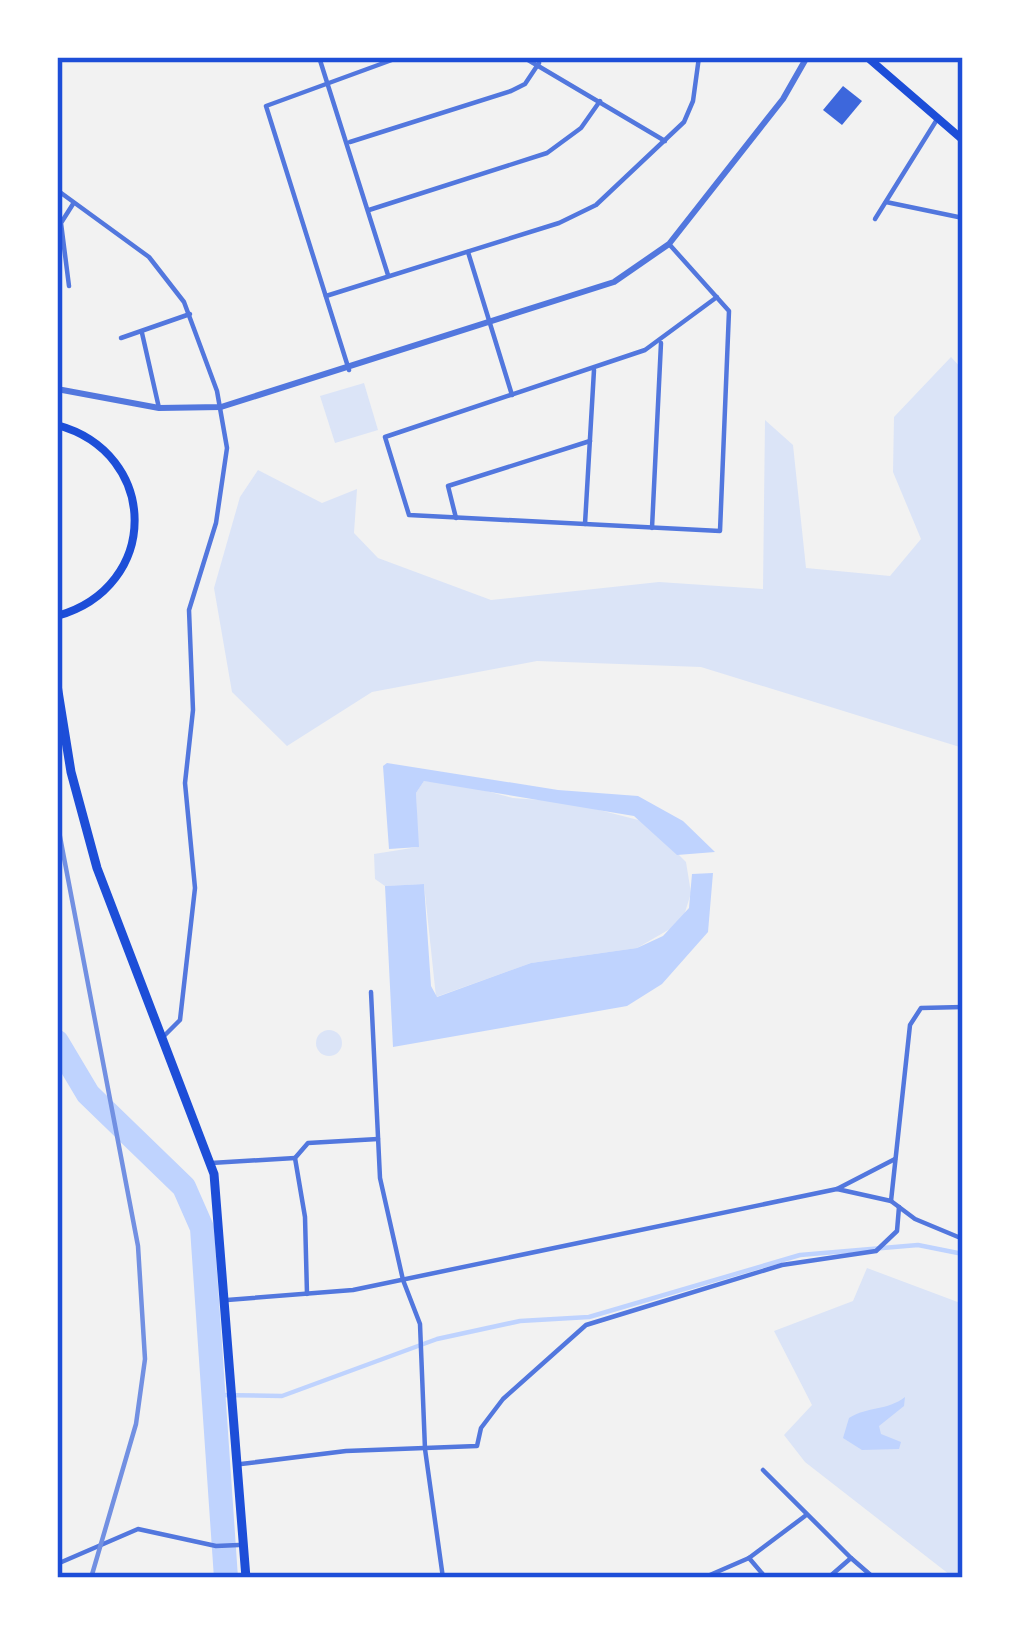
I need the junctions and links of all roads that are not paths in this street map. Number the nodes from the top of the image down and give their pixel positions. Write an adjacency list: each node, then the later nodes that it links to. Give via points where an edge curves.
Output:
1 (319, 57): 8 (street)
2 (400, 57): 8 (street)
3 (523, 57): 7 (street)
4 (699, 57): 12 (street, via 690,112)
5 (807, 57): 20 (street, via 783,100)
6 (867, 57): 10 (main road)
7 (539, 63): 9 (street); 13 (street, via 511,92)
8 (326, 80): 13 (street); 24 (street, via 266,106)
9 (600, 100): 12 (street); 17 (street, via 581,128 548,153)
10 (936, 122): 11 (main road); 15 (street)
11 (963, 140)
12 (665, 141): 21 (street, via 596,206)
13 (347, 142): 17 (street)
14 (57, 190): 16 (street)
15 (886, 202): 18 (street); 19 (street)
16 (73, 204): 23 (street, via 61,223); 26 (street, via 149,257)
17 (369, 210): 22 (street)
18 (963, 218)
19 (875, 220)
20 (669, 244): 25 (street); 27 (street, via 602,287)
21 (468, 252): 22 (street); 27 (street)
22 (388, 275): 24 (street)
23 (69, 286)
24 (326, 296): 31 (street)
25 (717, 297): 30 (street); 41 (street, via 729,310 720,531)
26 (190, 314): 28 (street); 35 (street)
27 (489, 325): 31 (street); 34 (street)
28 (142, 333): 29 (street); 36 (street)
29 (122, 338)
30 (661, 343): 32 (street); 41 (street)
31 (349, 370): 35 (street)
32 (594, 370): 34 (street); 38 (street)
33 (57, 389): 36 (street)
34 (512, 394): 39 (street, via 385,437 409,515)
35 (221, 407): 36 (street); 46 (street, via 224,478 189,610 193,710 185,783 195,888 180,1020)
36 (159, 408)
37 (57, 425): 42 (main road, via 94,441 127,481 134,516 130,555 105,592)
38 (590, 441): 39 (street, via 448,486); 40 (street)
39 (456, 518): 40 (street)
40 (585, 524): 41 (street)
41 (652, 527)
42 (57, 616)
43 (57, 685): 46 (highway, via 97,868)
44 (371, 992): 47 (street)
45 (963, 1007): 49 (street, via 921,1008 913,1018)
46 (160, 1040): 50 (highway)
47 (378, 1139): 48 (street, via 308,1143); 55 (street)
48 (295, 1158): 50 (street); 56 (street)
49 (895, 1159): 51 (street); 52 (street)
50 (211, 1163): 57 (highway)
51 (837, 1190): 52 (street); 55 (street)
52 (891, 1201): 53 (street)
53 (899, 1207): 54 (street); 58 (street, via 892,1239 876,1251 782,1265 586,1325 503,1400 477,1446)
54 (963, 1239)
55 (403, 1280): 56 (street); 58 (street, via 421,1334)
56 (307, 1294): 57 (street)
57 (227, 1300): 59 (highway)
58 (425, 1449): 59 (street); 67 (street)
59 (238, 1464): 62 (highway)
60 (763, 1471): 61 (street)
61 (807, 1515): 63 (street); 64 (street)
62 (244, 1544): 65 (street, via 138,1529); 66 (highway)
63 (749, 1558): 68 (street); 69 (street)
64 (851, 1558): 70 (street); 71 (street)
65 (57, 1564)
66 (246, 1578)
67 (443, 1578)
68 (703, 1578)
69 (766, 1578)
70 (829, 1578)
71 (874, 1578)

